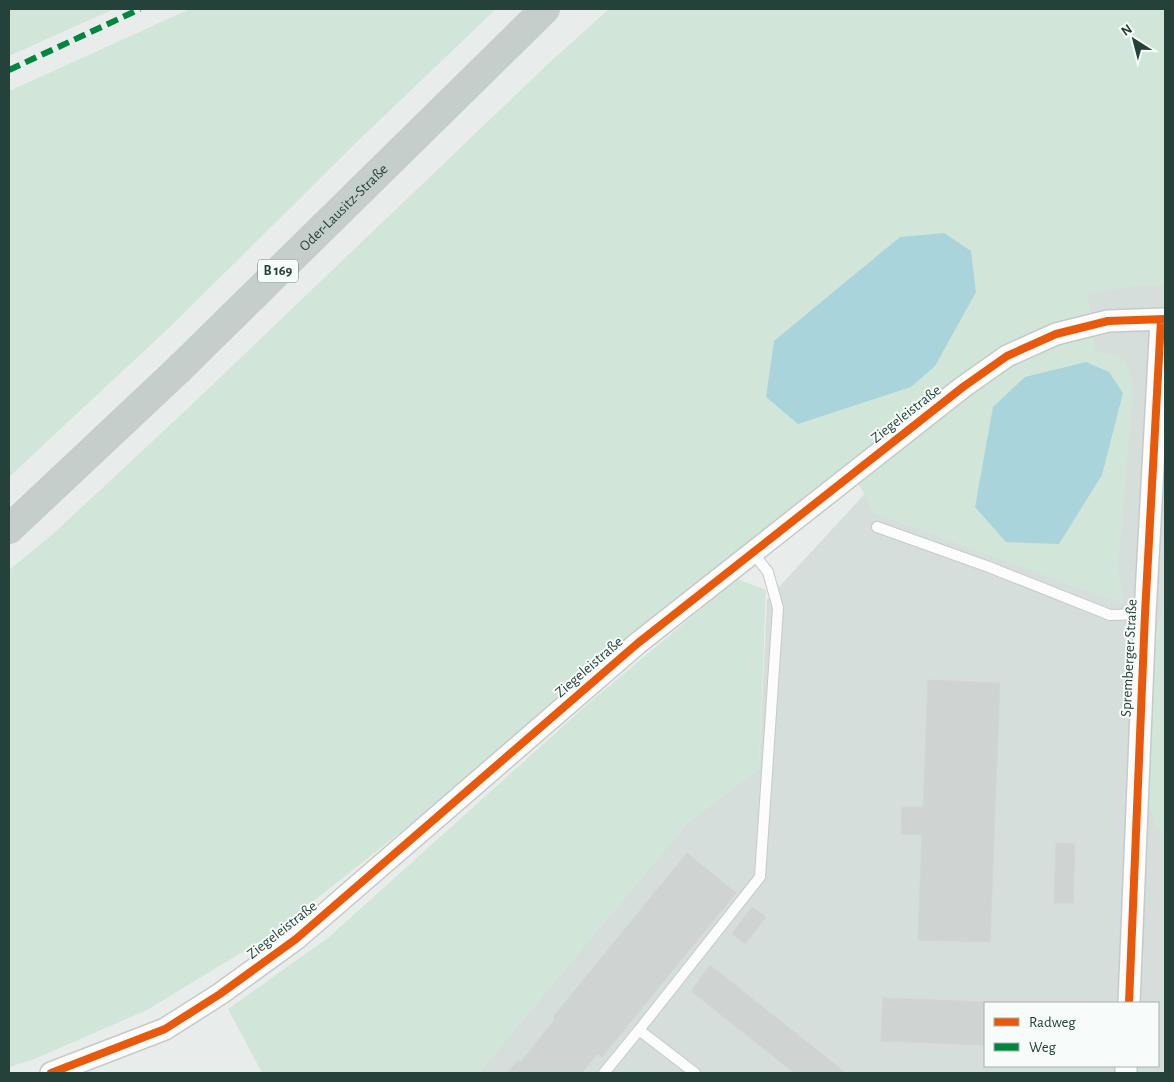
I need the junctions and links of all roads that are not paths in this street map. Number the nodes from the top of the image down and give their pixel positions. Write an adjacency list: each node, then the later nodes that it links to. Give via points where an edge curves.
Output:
1 (545, 9): 4 (highway, Oder-Lausitz-Straße / B 169, via 186,363)
2 (1163, 319): 5 (street, Ziegeleistraße, via 1108,321 1056,334 1006,356 962,387); 6 (street, Spremberger Straße)
3 (877, 526): 6 (lane, via 1110,615)
4 (9, 529)
5 (753, 553): 8 (lane, via 768,572 778,608 760,876); 9 (street, Ziegeleistraße, via 638,644 296,939 166,1029)
6 (1144, 614): 7 (street, Spremberger Straße)
7 (1129, 1002)
8 (639, 1030): 10 (lane); 11 (lane)
9 (51, 1073)
10 (604, 1073)
11 (695, 1073)

